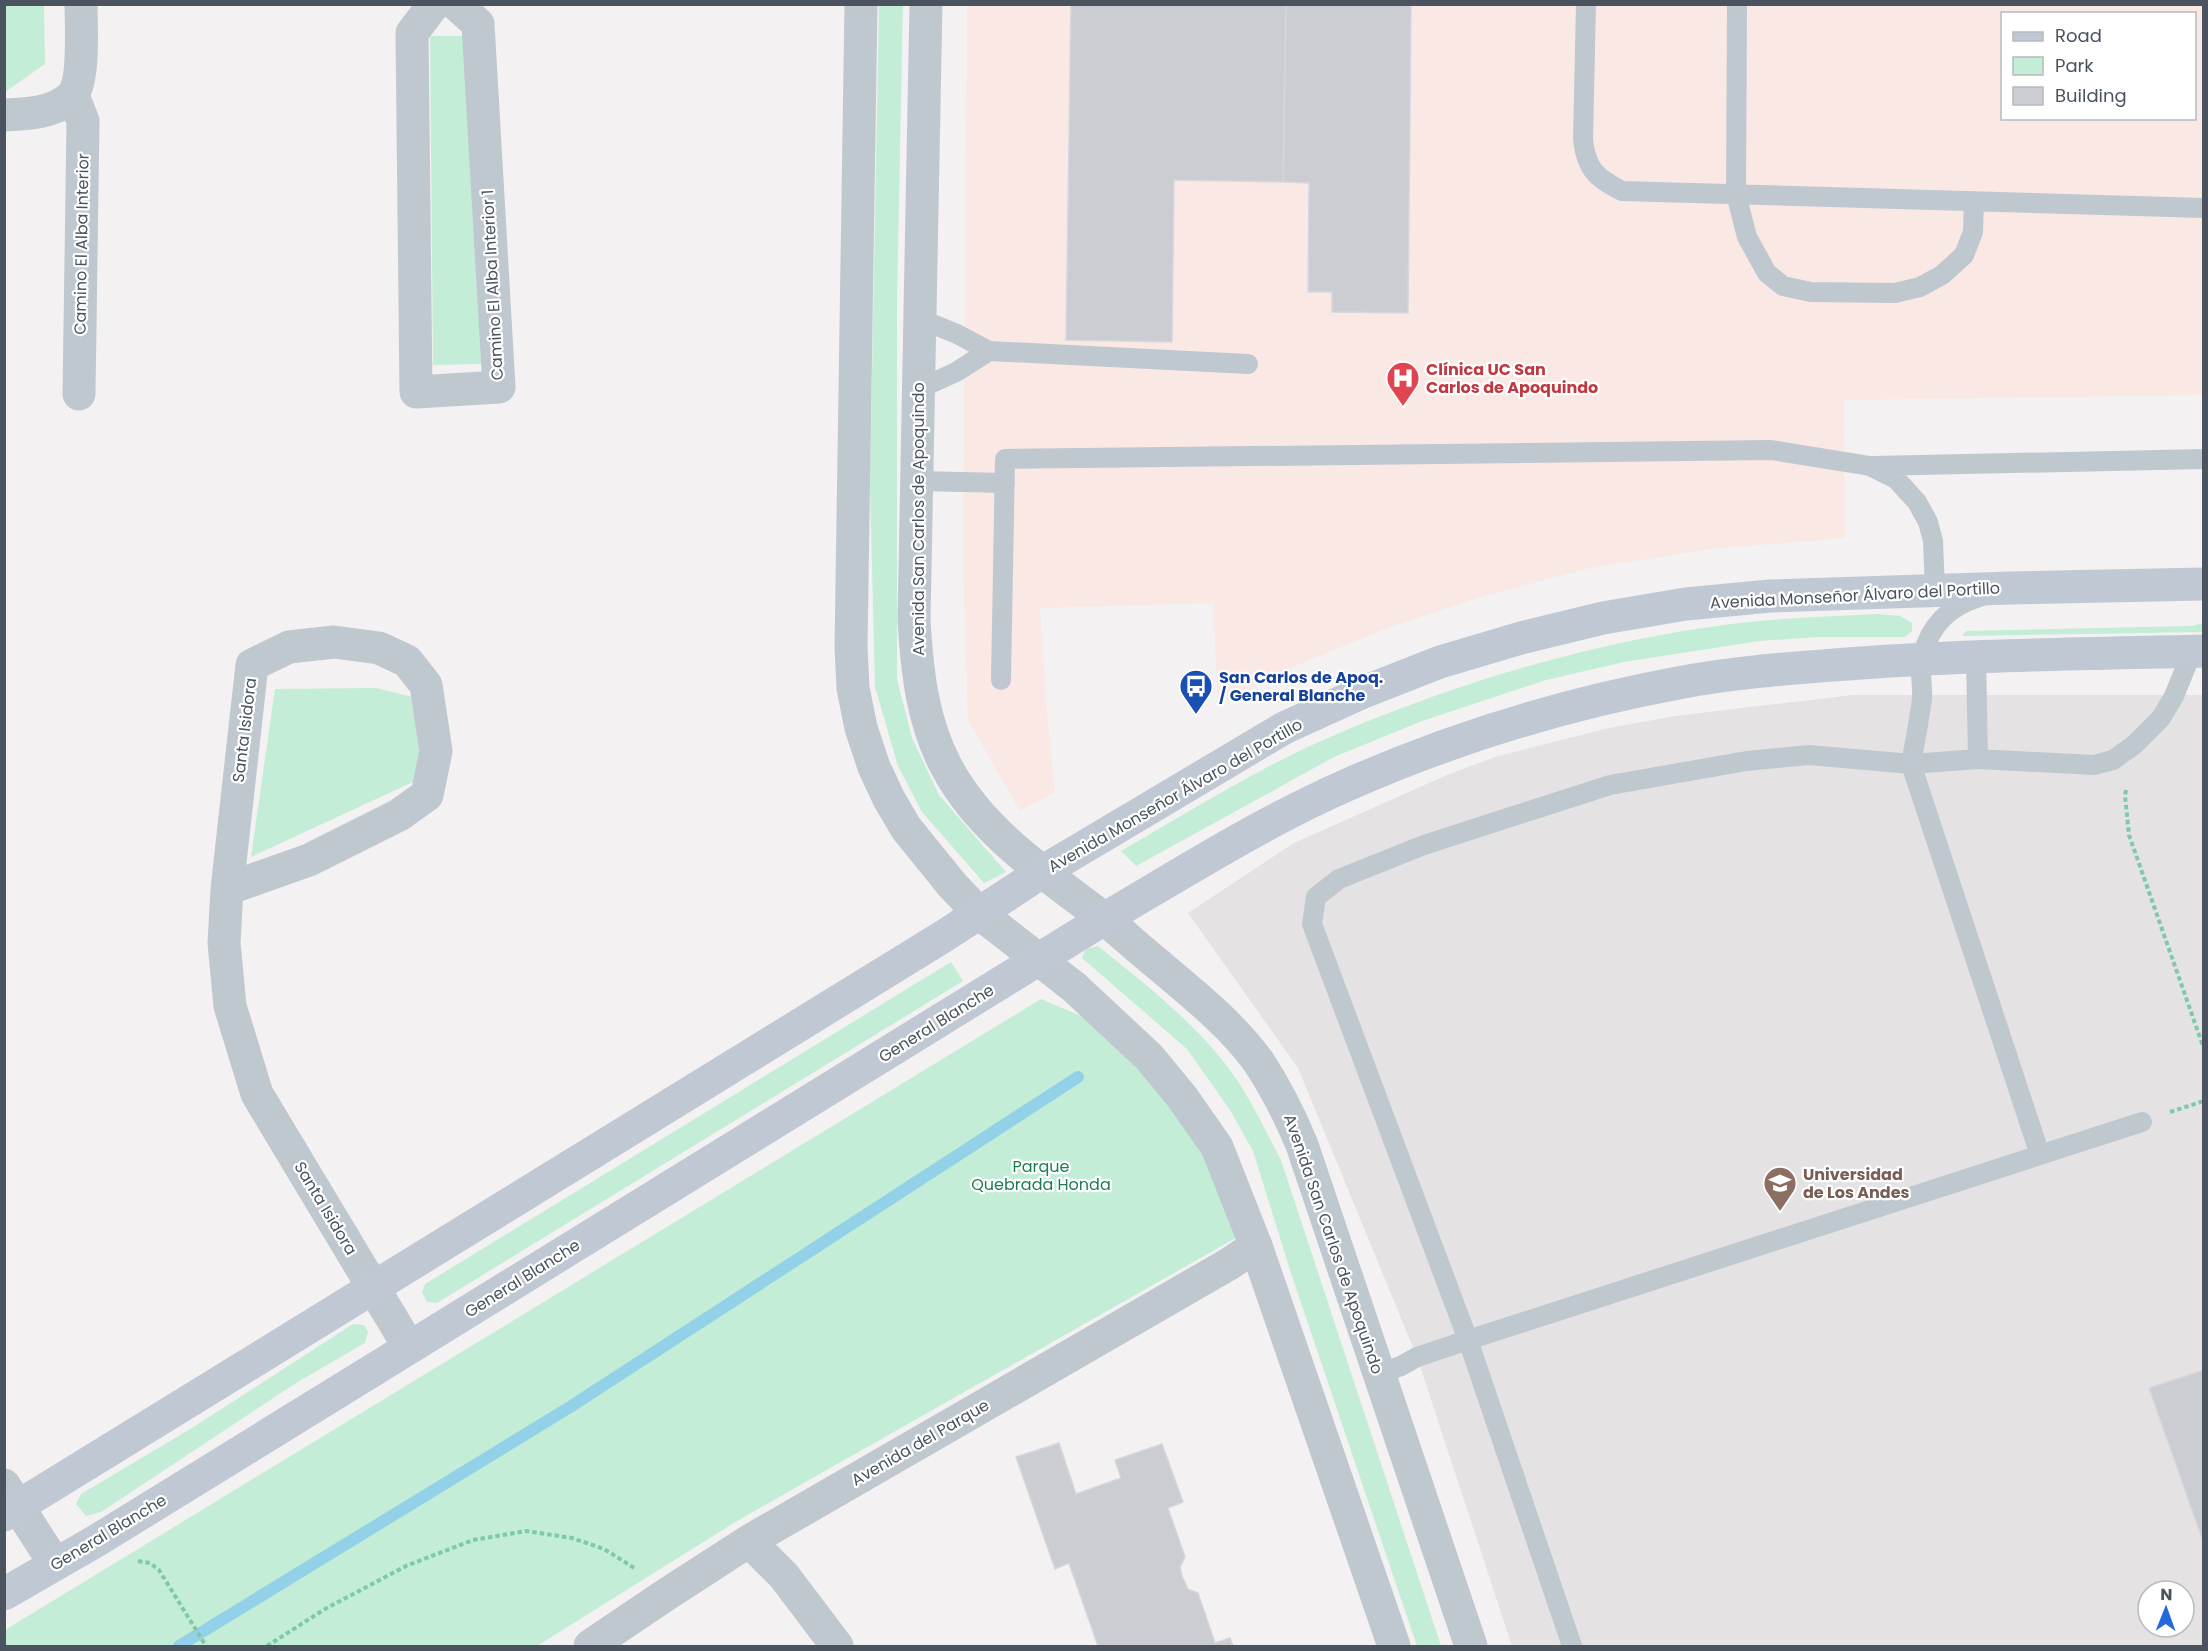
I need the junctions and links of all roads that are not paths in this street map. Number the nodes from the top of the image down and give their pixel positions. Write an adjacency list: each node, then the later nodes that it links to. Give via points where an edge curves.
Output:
1 (81, 4): 8 (street, via 82,56)
2 (434, 4): 3 (street, Camino El Alba Interior 1, via 412,33 416,392 500,387 478,24)
3 (456, 4)
4 (861, 4): 33 (street, via 850,647 853,688 861,728 889,799 928,856)
5 (926, 4): 13 (street, Avenida San Carlos de Apoquindo)
6 (1586, 4): 10 (lane, via 1583,140 1592,171 1622,191)
7 (1737, 4): 10 (lane)
8 (73, 96): 9 (street, via 52,108); 17 (street, Camino El Alba Interior, via 83,121)
9 (4, 114)
10 (1736, 194): 11 (lane); 11 (lane, via 1747,237 1767,273 1783,286 1811,292 1895,293 1920,287 1942,275 1964,255 1973,231)
11 (1974, 201): 12 (lane)
12 (2204, 208)
13 (920, 320): 14 (lane); 16 (street, Avenida San Carlos de Apoquindo)
14 (989, 351): 15 (lane); 16 (lane)
15 (1248, 364)
16 (919, 389): 20 (street, Avenida San Carlos de Apoquindo)
17 (79, 394)
18 (2204, 459): 19 (lane)
19 (1870, 466): 21 (lane, via 1771,450 1005,459); 24 (lane, via 1896,479 1917,502 1928,522 1933,541)
20 (917, 482): 21 (lane); 31 (street, Avenida San Carlos de Apoquindo, via 914,620 917,664 933,737 950,773 977,811)
21 (1005, 483): 28 (lane)
22 (2204, 584): 23 (main road, Avenida Monseñor Álvaro del Portillo)
23 (2011, 588): 24 (main road, Avenida Monseñor Álvaro del Portillo); 27 (lane, Avenida Monseñor Álvaro del Portillo, via 1965,601 1945,614 1932,632)
24 (1935, 590): 31 (main road, Avenida Monseñor Álvaro del Portillo, via 1770,596 1686,604 1603,618 1440,662 1284,728)
25 (2198, 652): 26 (main road); 29 (lane, via 2161,718 2113,760 2094,765)
26 (1976, 657): 27 (main road); 29 (lane)
27 (1922, 658): 30 (lane, via 1922,696); 34 (main road, via 1681,682 1598,699 1517,722 1346,785 1265,826)
28 (1001, 680)
29 (1978, 759): 30 (lane)
30 (1911, 764): 37 (lane); 40 (lane, via 1809,755 1747,761 1610,785 1424,845 1339,879 1316,897 1312,924)
31 (1042, 872): 33 (main road, Avenida Monseñor Álvaro del Portillo); 34 (street, Avenida San Carlos de Apoquindo)
32 (227, 889): 32 (street, Santa Isidora, via 309,860 399,815 427,795 436,751 426,685 407,661 378,648 334,642 289,646 252,665); 39 (street, Santa Isidora, via 224,943 231,1006 257,1094)
33 (980, 913): 35 (street); 39 (main road)
34 (1104, 919): 35 (main road); 42 (street, Avenida San Carlos de Apoquindo, via 1223,1021 1257,1060 1286,1106)
35 (1039, 960): 38 (street, via 1149,1057 1182,1097 1217,1147); 41 (main road, General Blanche)
36 (2142, 1122): 37 (lane)
37 (2040, 1155): 40 (lane)
38 (1256, 1246): 44 (street, Avenida del Parque); 49 (street)
39 (373, 1288): 41 (street, Santa Isidora); 43 (main road)
40 (1468, 1341): 42 (lane); 51 (lane)
41 (409, 1347): 45 (main road, General Blanche)
42 (1378, 1374): 50 (street, Avenida San Carlos de Apoquindo)
43 (9, 1502): 45 (street)
44 (749, 1541): 47 (street, Avenida del Parque); 48 (street, via 784,1576)
45 (55, 1564): 46 (main road, General Blanche)
46 (4, 1594)
47 (590, 1647)
48 (837, 1647)
49 (1394, 1647)
50 (1471, 1647)
51 (1572, 1647)

